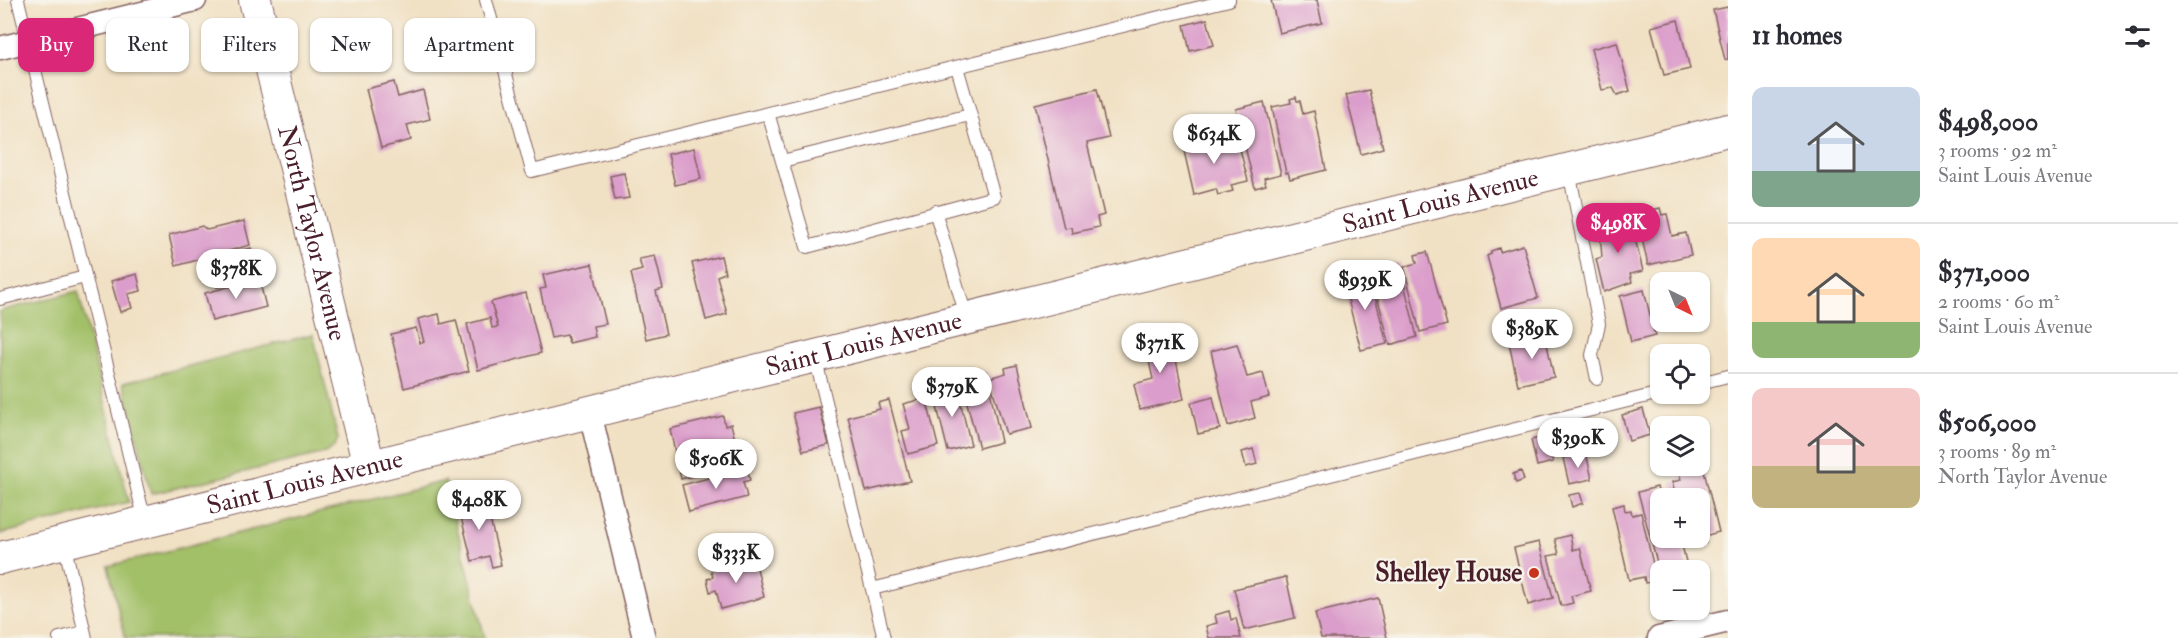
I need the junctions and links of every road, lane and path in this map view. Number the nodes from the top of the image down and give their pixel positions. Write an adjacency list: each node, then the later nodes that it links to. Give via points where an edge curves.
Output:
1 (18, 0): 6 (lane)
2 (195, 0): 7 (street)
3 (255, 0): 27 (street, North Taylor Avenue)
4 (486, 0): 12 (lane, via 532,171)
5 (1229, 0): 10 (lane)
6 (22, 18)
7 (94, 25)
8 (18, 43): 9 (street)
9 (0, 48)
10 (957, 67): 12 (lane); 13 (lane)
11 (35, 72): 18 (lane)
12 (768, 113): 15 (lane)
13 (970, 114): 15 (lane); 17 (lane, via 994,196)
14 (1728, 130): 16 (street, Saint Louis Avenue)
15 (782, 161): 17 (lane, via 807,247)
16 (1569, 170): 20 (street, Saint Louis Avenue); 23 (lane, via 1599,324 1592,355)
17 (935, 211): 20 (lane)
18 (86, 277): 19 (lane); 28 (lane)
19 (0, 299)
20 (968, 319): 21 (street, Saint Louis Avenue)
21 (815, 357): 26 (street, Saint Louis Avenue); 31 (lane)
22 (1728, 376): 24 (lane)
23 (1597, 379)
24 (1710, 380)
25 (1650, 396): 31 (lane)
26 (590, 413): 27 (street, Saint Louis Avenue); 35 (street)
27 (369, 466): 28 (street, Saint Louis Avenue)
28 (146, 522): 29 (street, Saint Louis Avenue)
29 (64, 542): 30 (street, Saint Louis Avenue); 33 (lane)
30 (0, 558)
31 (872, 590): 36 (lane)
32 (1728, 621): 37 (street)
33 (85, 635): 34 (lane)
34 (59, 638)
35 (644, 638)
36 (884, 638)
37 (1659, 638)

